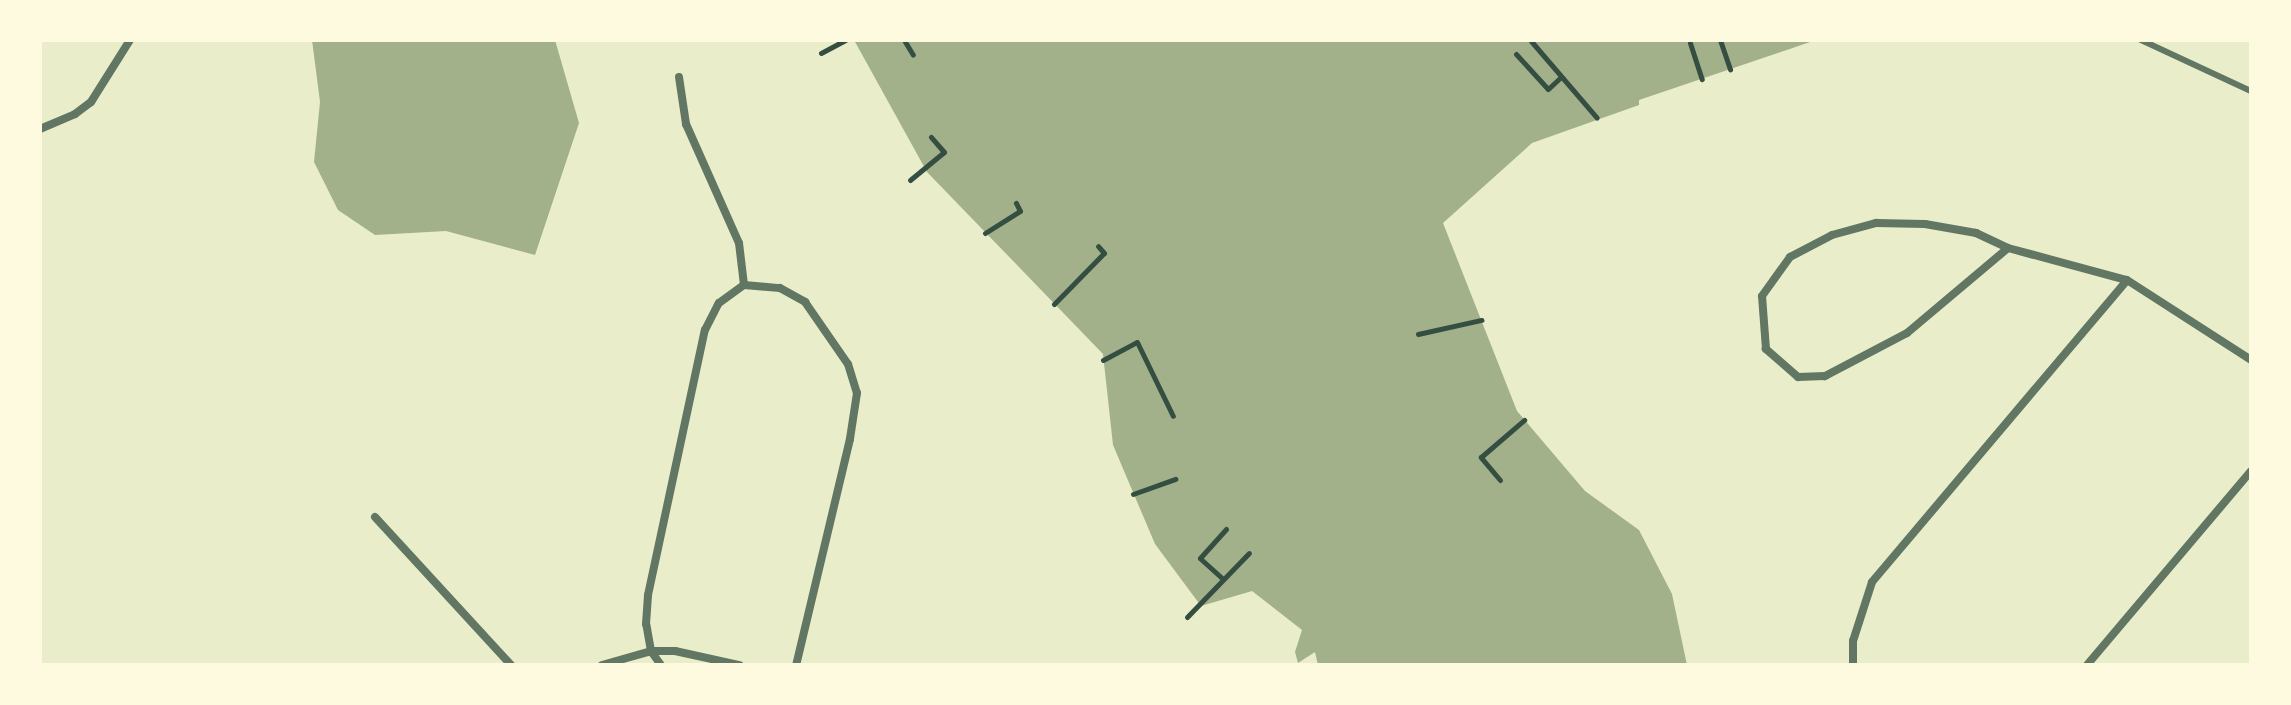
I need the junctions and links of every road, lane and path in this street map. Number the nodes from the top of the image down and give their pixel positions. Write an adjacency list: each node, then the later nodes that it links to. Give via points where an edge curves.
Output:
1 (130, 40): 17 (street, via 91,102)
2 (845, 40): 8 (path)
3 (904, 40): 10 (path)
4 (1720, 40): 11 (path)
5 (2141, 40): 15 (lane)
6 (1531, 41): 13 (path)
7 (1690, 43): 14 (path)
8 (821, 53)
9 (1516, 54): 13 (path, via 1548,89)
10 (913, 55)
11 (1730, 69)
12 (679, 77): 25 (street, via 686,124 739,243)
13 (1561, 77): 16 (path)
14 (1702, 79)
15 (2251, 91)
16 (1597, 118)
17 (40, 129)
18 (931, 137): 19 (path, via 944,152)
19 (910, 180)
20 (1016, 203): 21 (path, via 1020,211)
21 (985, 233)
22 (1098, 246): 26 (path, via 1104,253)
23 (2008, 248): 23 (street, via 1976,233 1925,224 1876,223 1832,235 1790,257 1762,296 1766,349 1798,377 1825,376 1907,333); 24 (street)
24 (2127, 280): 30 (street); 48 (street, via 1872,582 1853,641)
25 (744, 285): 42 (street, via 719,303 705,330 648,595); 47 (street, via 780,288 805,302 848,364 857,393)
26 (1054, 304)
27 (1481, 320): 28 (path)
28 (1418, 334)
29 (1103, 360): 31 (path, via 1137,342)
30 (2251, 360)
31 (1173, 416)
32 (1524, 420): 35 (path, via 1481,457)
33 (2251, 471): 49 (street)
34 (1175, 479): 36 (path)
35 (1500, 480)
36 (1133, 494)
37 (375, 517): 43 (street)
38 (1226, 529): 40 (path, via 1200,558)
39 (1249, 553): 40 (path)
40 (1223, 579): 41 (path)
41 (1187, 617)
42 (651, 651): 44 (street); 45 (street); 46 (street)
43 (511, 665)
44 (602, 665)
45 (661, 665)
46 (739, 665)
47 (796, 665)
48 (1853, 665)
49 (2087, 665)

